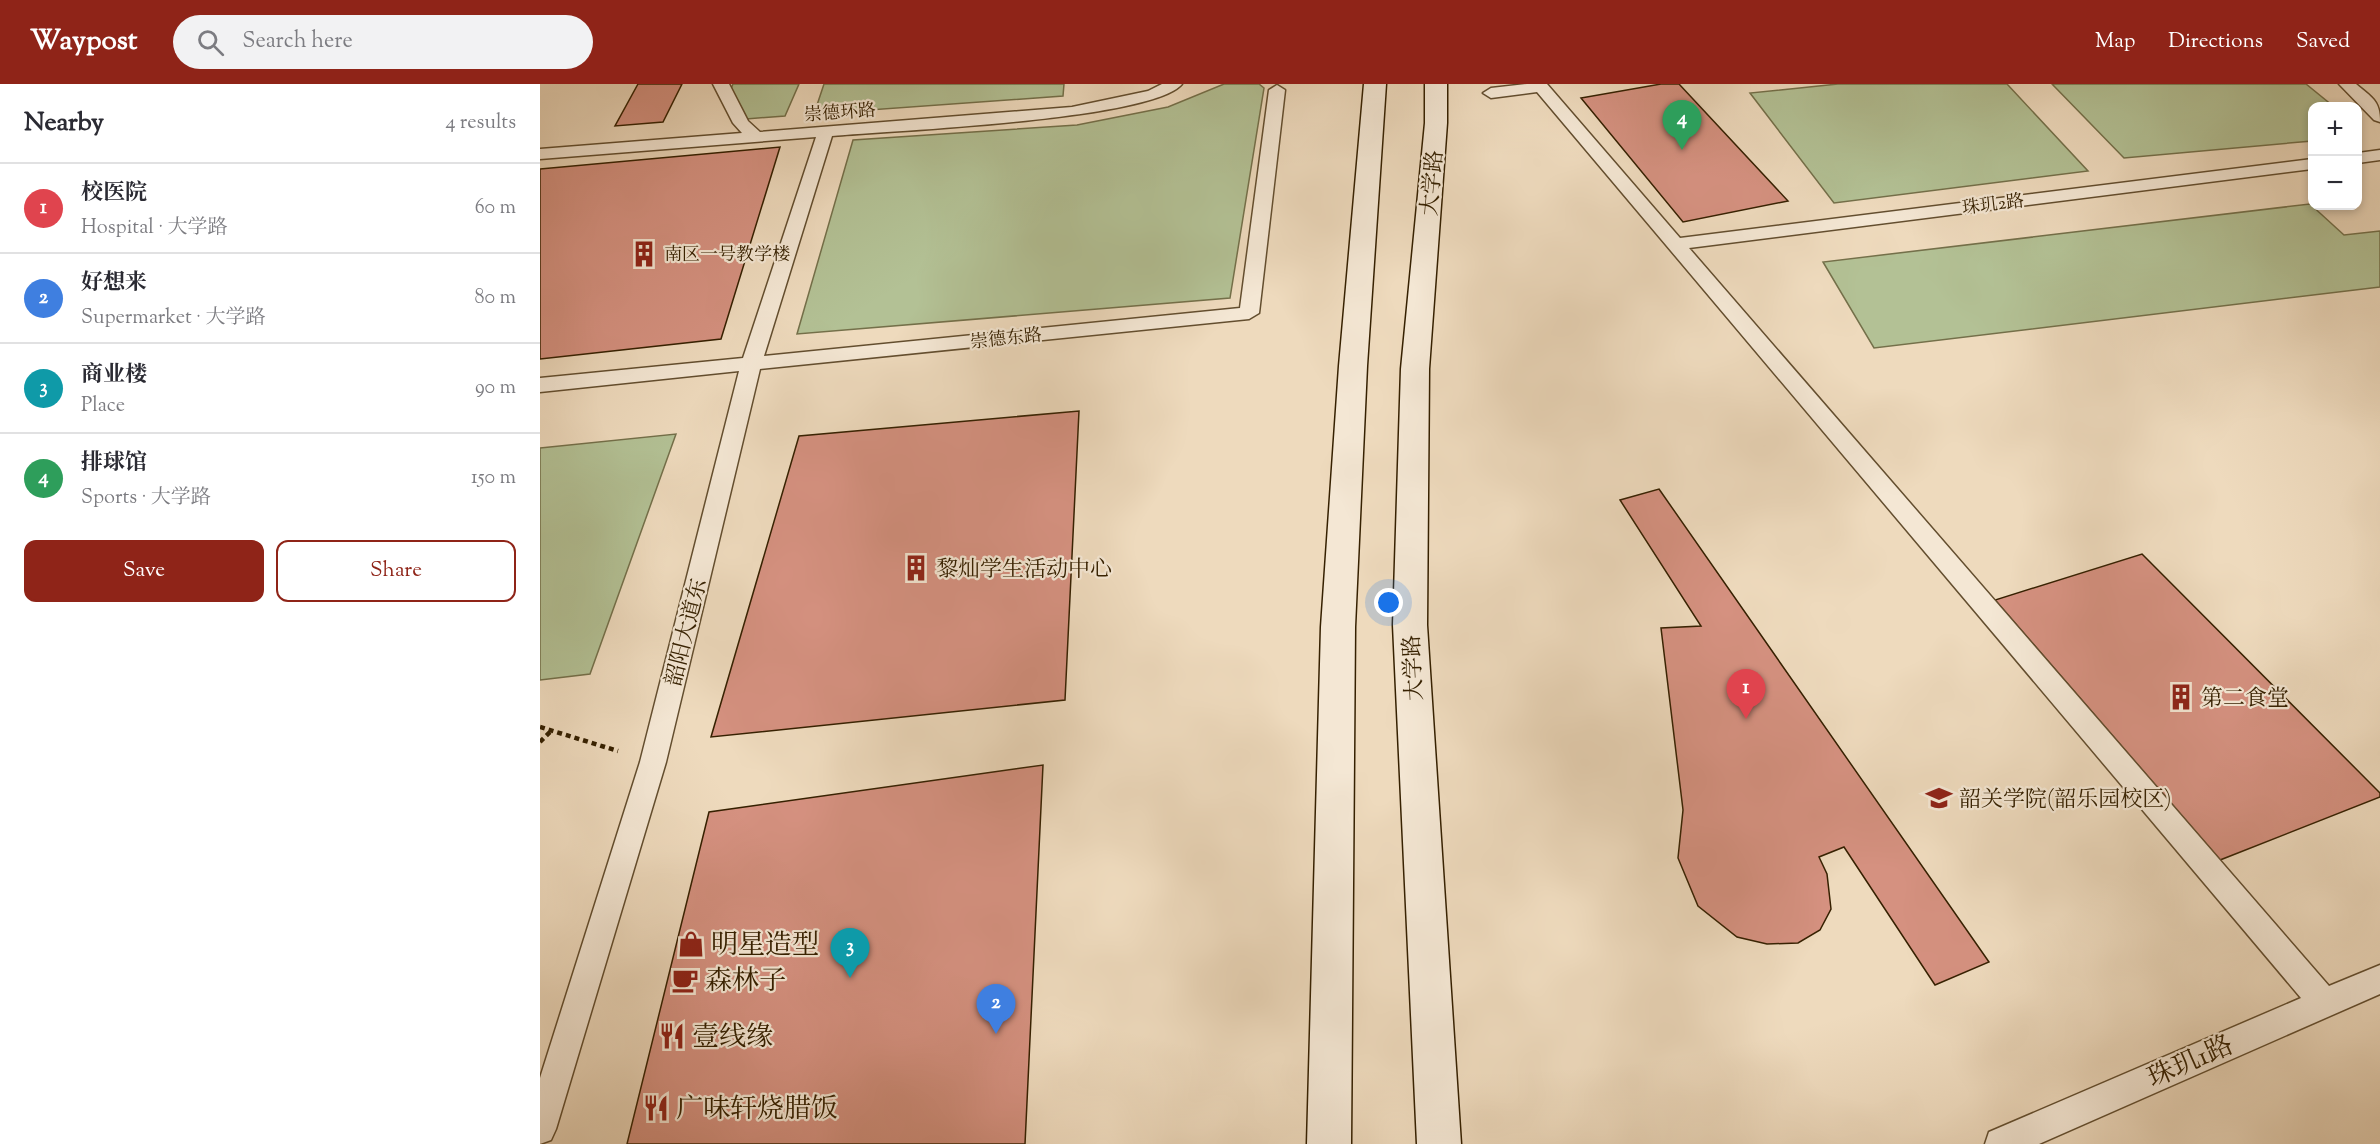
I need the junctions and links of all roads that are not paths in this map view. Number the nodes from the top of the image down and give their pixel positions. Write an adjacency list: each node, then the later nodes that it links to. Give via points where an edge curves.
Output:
1 (721, 84): 10 (lane, via 741,123)
2 (1174, 84): 9 (lane, 崇德环路, via 1154,96 1072,112)
3 (1375, 84): 21 (main road, via 1338,627)
4 (1436, 84): 22 (main road, 大学路, via 1415,369 1410,625)
5 (2347, 84): 8 (lane)
6 (1277, 90): 16 (lane, 崇德东路, via 1285,118 1249,313)
7 (1491, 93): 15 (lane, via 1542,87)
8 (2380, 117)
9 (825, 133): 10 (lane, 崇德环路); 16 (lane, 韶阳大道东)
10 (756, 137): 11 (lane, 崇德环路)
11 (540, 153)
12 (2380, 155): 13 (lane)
13 (2362, 157)
14 (2308, 165): 15 (lane, 珠玑2路)
15 (1674, 244): 19 (lane)
16 (751, 365): 17 (lane, 崇德东路); 20 (lane, 韶阳大道东, via 653,762)
17 (540, 385)
18 (2380, 979): 19 (lane, 珠玑1路)
19 (2324, 1003): 23 (lane, 珠玑1路)
20 (540, 1129)
21 (1329, 1144)
22 (1439, 1144)
23 (2001, 1144)

